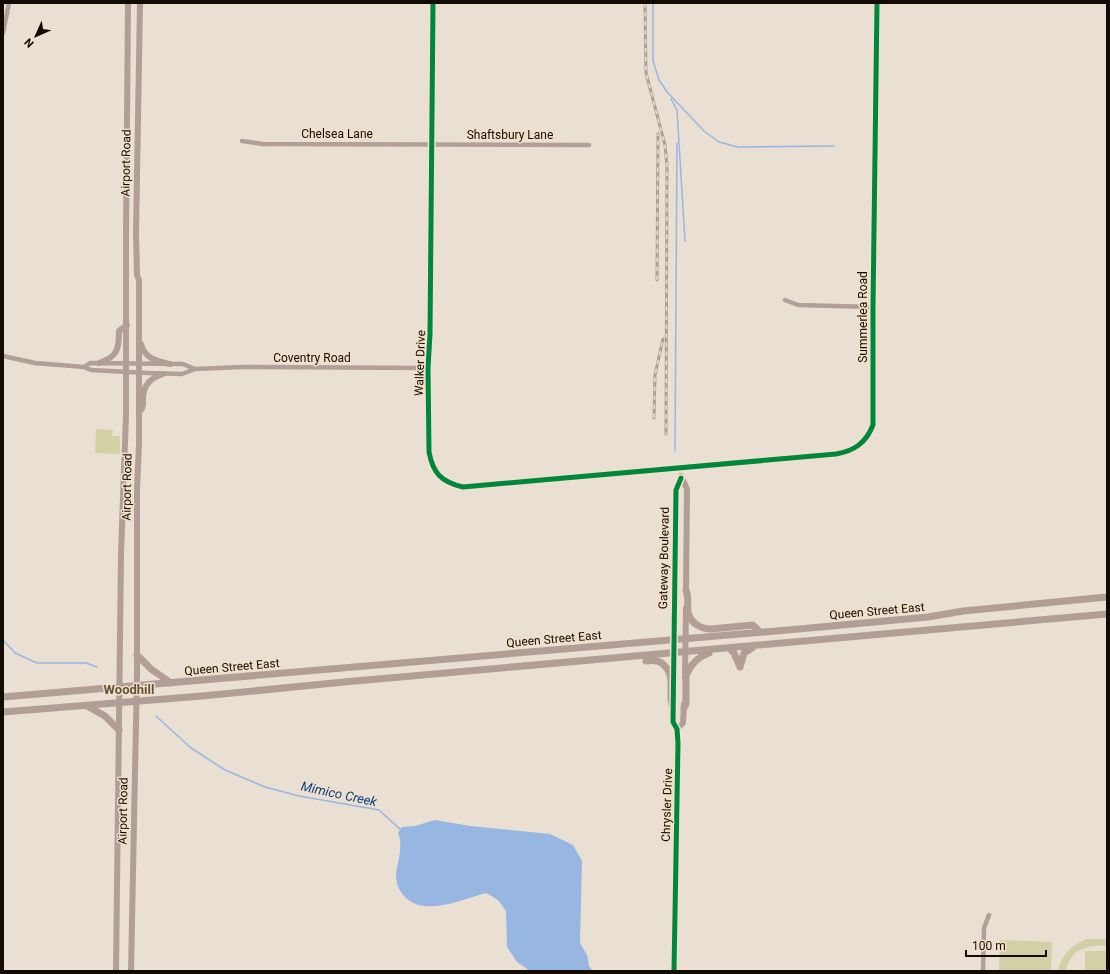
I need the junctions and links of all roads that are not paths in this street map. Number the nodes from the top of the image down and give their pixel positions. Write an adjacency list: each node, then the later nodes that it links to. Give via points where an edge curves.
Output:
1 (9, 3): 6 (street)
2 (128, 3): 12 (street, Airport Road)
3 (140, 3): 13 (street, Airport Road, via 136,233)
4 (433, 3): 8 (street, Walker Drive)
5 (877, 3): 11 (street, Summerlea Road)
6 (3, 32)
7 (242, 141): 8 (street, Chelsea Lane, via 263,144)
8 (431, 145): 9 (street, Shaftsbury Lane); 20 (street, Walker Drive)
9 (589, 145)
10 (785, 300): 11 (street, via 798,305)
11 (873, 308): 26 (street, Summerlea Road, via 873,425 870,433 857,447 836,454)
12 (127, 325): 15 (street, via 120,331 116,354); 16 (street, Airport Road)
13 (139, 332): 17 (street, Airport Road); 18 (street, via 143,349 148,356)
14 (3, 356): 19 (street, via 35,363)
15 (99, 363): 16 (street, Coventry Road); 19 (street, Coventry Road, via 90,363)
16 (126, 364): 17 (street, Coventry Road); 22 (street, Airport Road)
17 (139, 364): 18 (street, Coventry Road); 23 (street, Airport Road)
18 (170, 364): 21 (street, Coventry Road, via 183,364)
19 (84, 367): 22 (street, Coventry Road, via 91,370)
20 (428, 368): 21 (street, Coventry Road); 26 (street, Walker Drive, via 431,463 444,480 454,485 463,487)
21 (196, 369): 24 (street, Coventry Road, via 182,374)
22 (126, 372): 23 (street, Coventry Road); 42 (street, Airport Road)
23 (139, 373): 24 (street, Coventry Road); 25 (street, Airport Road)
24 (162, 374): 25 (street, via 147,383 143,406)
25 (139, 413): 38 (street, Airport Road)
26 (680, 468): 27 (street, Gateway Boulevard)
27 (681, 478): 28 (street, Gateway Boulevard, via 687,490); 33 (street, Gateway Boulevard, via 676,490)
28 (686, 590): 31 (main road, via 688,615 697,626 706,629 753,625); 32 (street, Gateway Boulevard)
29 (1107, 597): 31 (main road, Queen Street East, via 963,611 921,618)
30 (1107, 614): 34 (main road, Queen Street East)
31 (760, 632): 32 (main road, Queen Street East)
32 (685, 639): 33 (main road, Queen Street East); 36 (street, Gateway Boulevard)
33 (673, 640): 37 (street, Chrysler Drive); 40 (main road, Queen Street East)
34 (755, 646): 35 (main road, Queen Street East); 35 (main road, via 744,653 740,667)
35 (730, 648): 36 (main road, Queen Street East); 48 (main road, via 703,655 692,665 686,676)
36 (685, 653): 37 (main road, Queen Street East); 48 (street, Chrysler Drive)
37 (673, 654): 39 (main road, Queen Street East); 47 (street, Chrysler Drive)
38 (137, 655): 40 (main road, via 151,669); 41 (street, Airport Road)
39 (619, 658): 44 (main road, Queen Street East); 47 (main road, via 624,662 654,660 665,666 671,676)
40 (172, 682): 41 (main road, Queen Street East)
41 (137, 685): 42 (main road, Queen Street East); 44 (street, Airport Road)
42 (120, 687): 43 (main road, Queen Street East); 45 (street, Airport Road)
43 (3, 697)
44 (136, 702): 45 (main road, Queen Street East); 54 (street, Airport Road)
45 (120, 703): 46 (main road, Queen Street East); 51 (street, Airport Road)
46 (86, 706): 49 (main road, Queen Street East); 51 (main road, via 105,716)
47 (672, 708): 50 (street, Chrysler Drive, via 672,722)
48 (684, 708): 50 (street, Chrysler Drive, via 683,723)
49 (3, 712)
50 (677, 729): 55 (street, Chrysler Drive)
51 (119, 730): 53 (street, Airport Road)
52 (989, 915): 56 (street, via 984,928)
53 (116, 971)
54 (131, 971)
55 (674, 971)
56 (983, 971)

